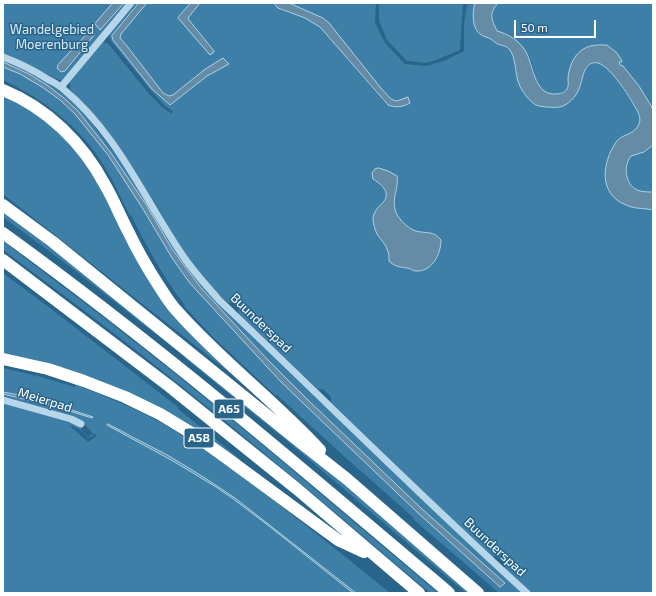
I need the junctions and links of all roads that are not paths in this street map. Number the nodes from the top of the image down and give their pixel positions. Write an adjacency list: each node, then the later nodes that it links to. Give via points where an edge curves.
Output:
1 (131, 3): 3 (street)
2 (3, 57): 3 (street, Buunderspad)
3 (61, 87): 16 (street, Buunderspad, via 96,122 139,183 181,253 220,300)
4 (3, 90): 11 (highway, A65, via 45,114 78,145 97,170 145,264 176,310 208,344 303,431)
5 (3, 205): 11 (highway, A65, via 53,242)
6 (3, 233): 14 (highway, A65, via 179,368 307,472)
7 (3, 260): 12 (highway, A65, via 169,386 297,489)
8 (3, 359): 12 (highway, A58, via 84,380 160,414 193,434 338,540)
9 (3, 400): 10 (street, Meierpad, via 71,419)
10 (80, 424)
11 (347, 478): 15 (highway, A65)
12 (376, 557): 13 (highway, A65)
13 (419, 593)
14 (449, 593)
15 (478, 593)
16 (527, 593)

